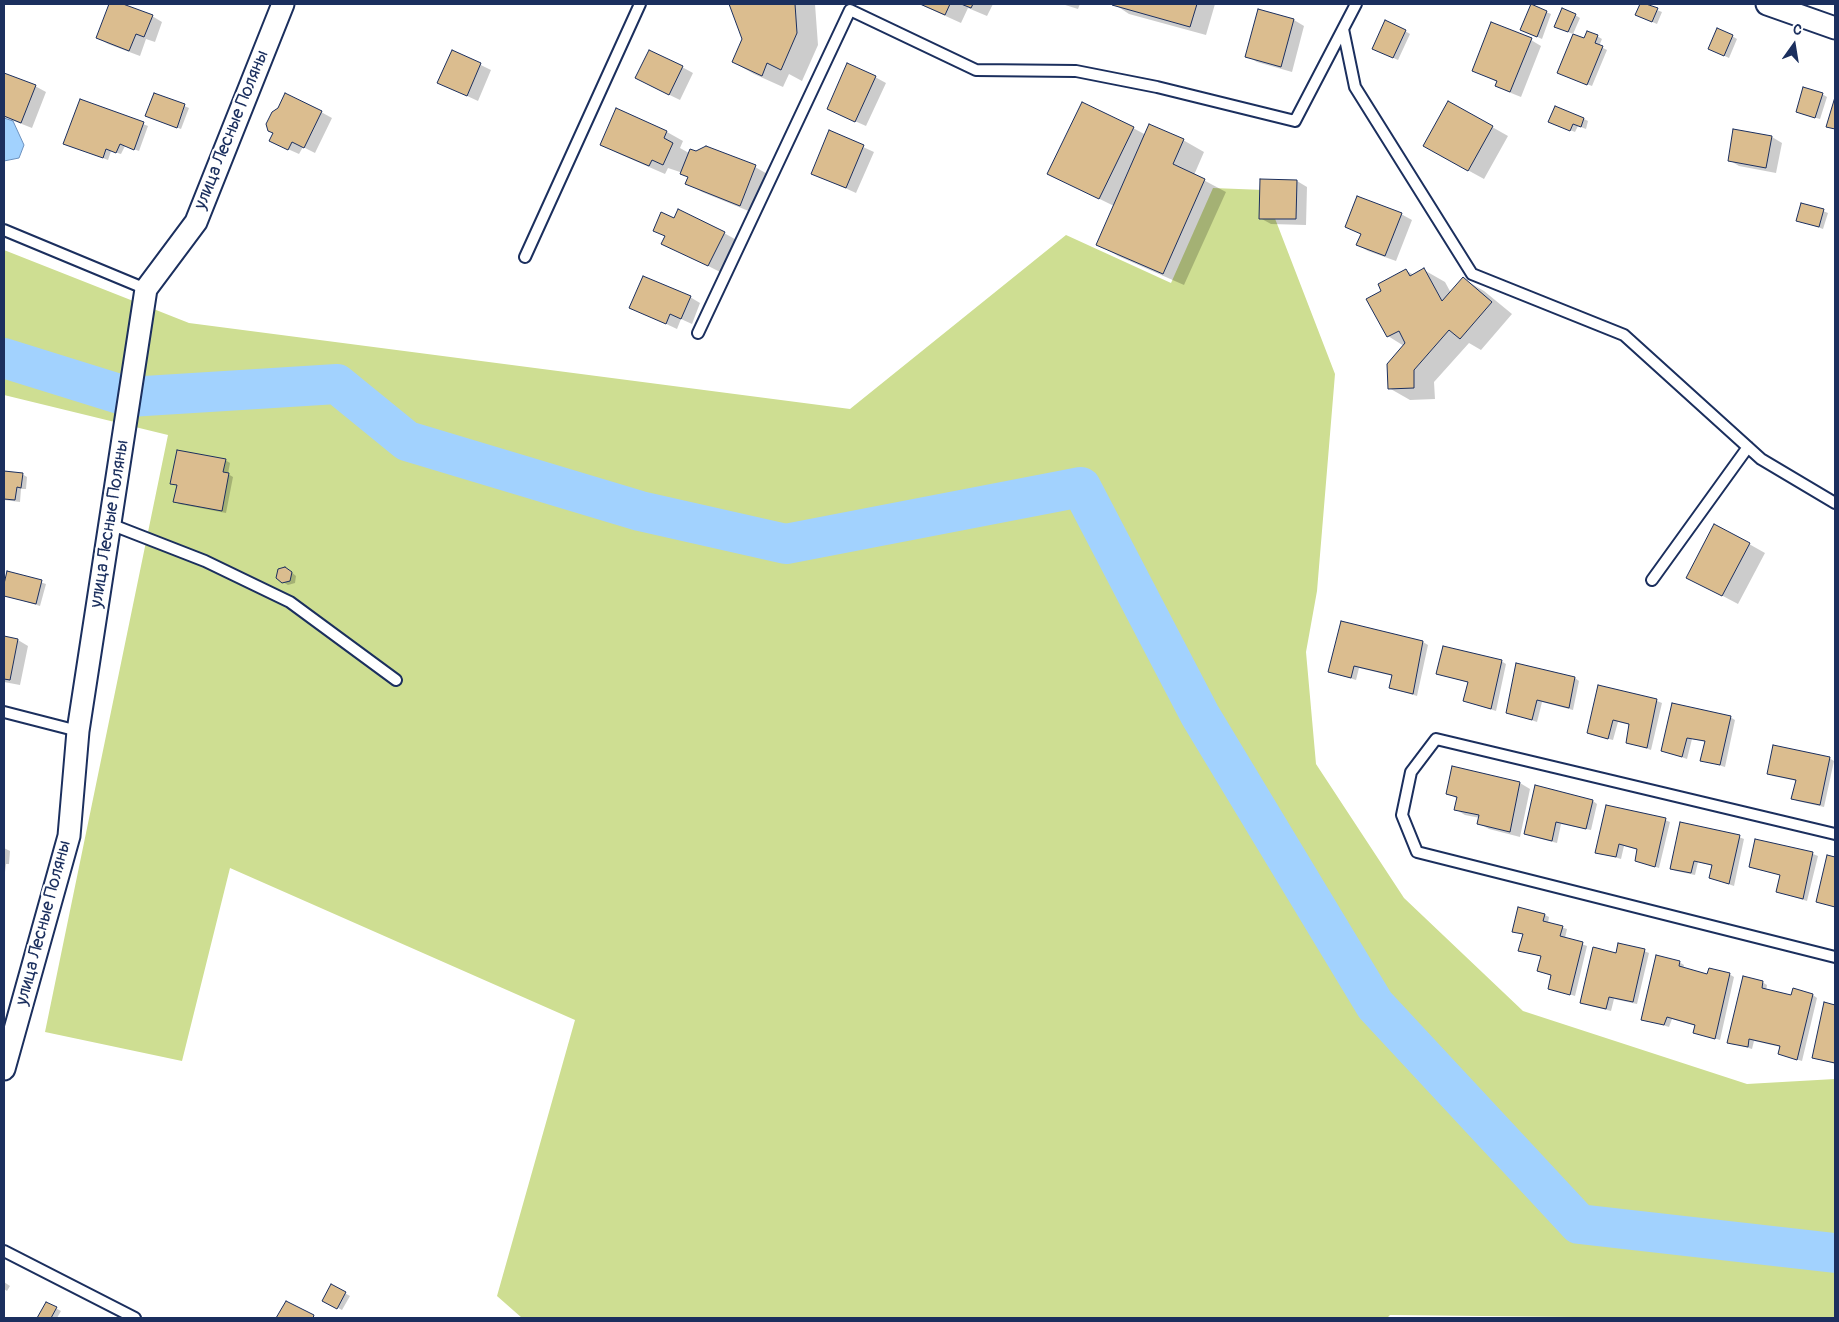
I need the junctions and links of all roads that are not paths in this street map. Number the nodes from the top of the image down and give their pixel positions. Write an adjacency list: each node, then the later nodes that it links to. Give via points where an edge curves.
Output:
1 (283, 4): 9 (street, улица Лесные Поляны, via 196,222)
2 (640, 4): 8 (lane)
3 (1356, 4): 6 (lane)
4 (1767, 4): 5 (street)
5 (1835, 28)
6 (1343, 29): 10 (lane, via 1295,121 1076,71 976,70 850,10); 11 (lane, via 1355,87 1472,274 1624,335)
7 (4, 230): 9 (lane)
8 (525, 257)
9 (146, 289): 13 (street, улица Лесные Поляны)
10 (698, 332)
11 (1748, 447): 12 (lane); 14 (lane)
12 (1835, 503)
13 (110, 524): 15 (lane, via 205,561 290,602); 17 (street, улица Лесные Поляны)
14 (1652, 580)
15 (396, 680)
16 (4, 712): 17 (lane)
17 (78, 731): 20 (street, улица Лесные Поляны, via 69,836)
18 (1835, 834): 19 (lane, via 1436,739 1411,772 1402,815 1416,852)
19 (1835, 957)
20 (4, 1069)
21 (4, 1251): 22 (lane)
22 (135, 1318)

